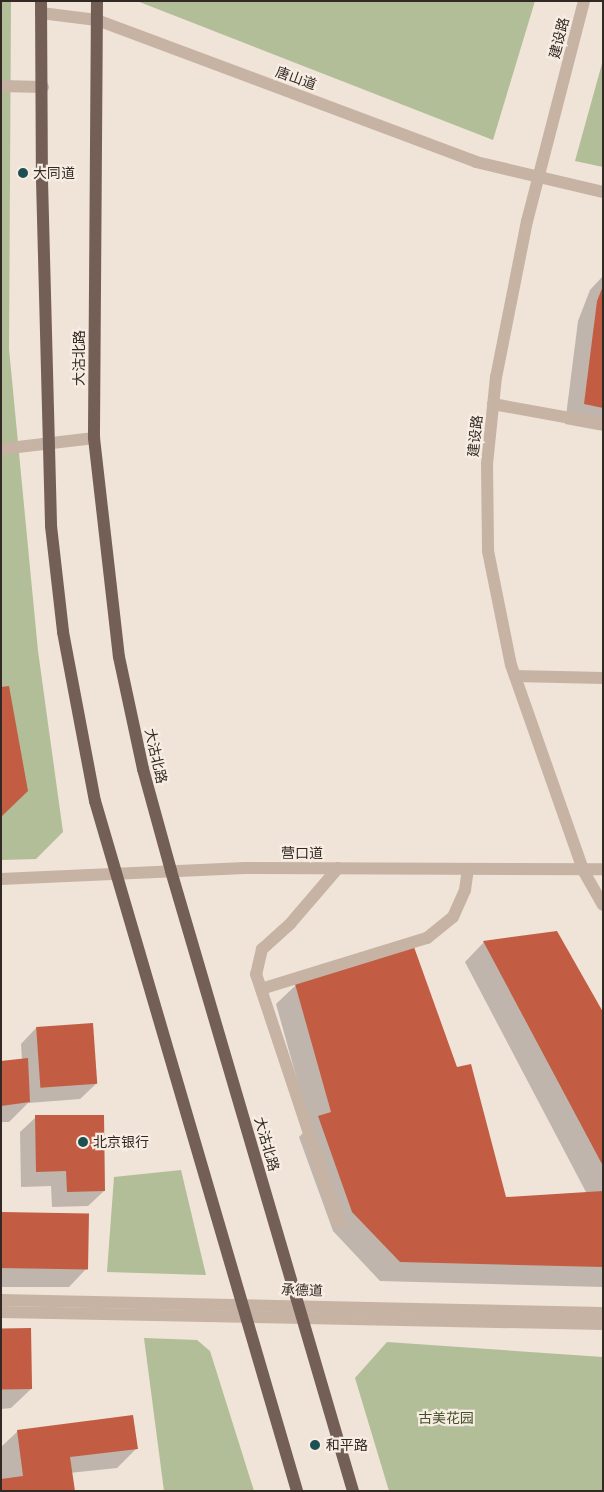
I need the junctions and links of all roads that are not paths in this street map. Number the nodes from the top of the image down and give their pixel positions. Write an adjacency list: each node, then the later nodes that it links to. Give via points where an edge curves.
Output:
1 (97, 1): 4 (main road, 大沽北路)
2 (584, 1): 7 (street, 建设路)
3 (41, 7): 4 (street, 唐山道); 6 (main road)
4 (97, 20): 7 (street, 唐山道, via 476,162); 12 (main road, 大沽北路)
5 (1, 86): 6 (street)
6 (43, 87): 13 (main road)
7 (539, 178): 8 (street, 唐山道); 9 (street, 唐山道); 10 (street, 建设路, via 527,221)
8 (603, 192)
9 (603, 199)
10 (493, 404): 11 (street); 15 (street, 建设路, via 486,464 488,551)
11 (603, 424)
12 (94, 438): 13 (street); 21 (main road, 大沽北路, via 119,657 143,769)
13 (48, 444): 14 (street); 22 (main road, via 51,526 63,632 95,801)
14 (1, 449)
15 (515, 676): 16 (street); 19 (street, 建设路)
16 (603, 678)
17 (338, 868): 18 (street, 营口道); 21 (street, 营口道); 25 (street, via 290,924 262,949 256,974)
18 (468, 870): 19 (street, 营口道); 25 (street, via 465,890 453,917 427,938)
19 (583, 870): 20 (street, 营口道); 24 (street)
20 (603, 870)
21 (171, 871): 22 (street, 营口道); 29 (main road, 大沽北路)
22 (116, 875): 23 (street, 营口道); 28 (main road)
23 (1, 879)
24 (603, 905)
25 (261, 989): 26 (street)
26 (339, 1224)
27 (1, 1300): 28 (street, 承德道)
28 (244, 1309): 29 (street, 承德道); 30 (street, 承德道); 33 (main road)
29 (300, 1310): 31 (street, 承德道); 32 (street, 承德道); 34 (main road, 大沽北路)
30 (1, 1312)
31 (603, 1314)
32 (603, 1324)
33 (297, 1491)
34 (353, 1491)

